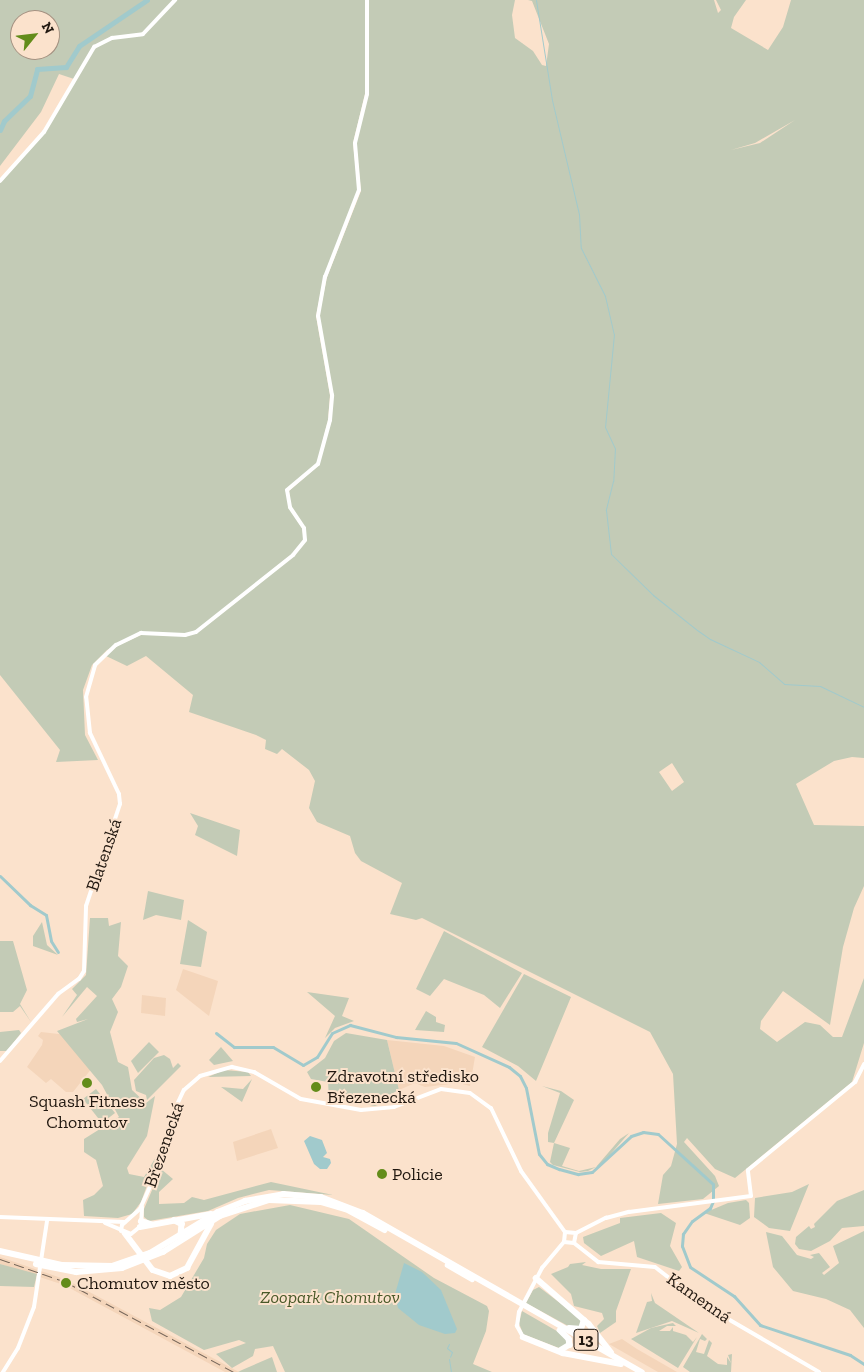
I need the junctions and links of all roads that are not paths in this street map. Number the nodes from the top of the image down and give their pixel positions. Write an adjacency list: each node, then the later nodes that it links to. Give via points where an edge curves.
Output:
1 (175, 0): 3 (street, via 143,34 112,38 94,47 44,132)
2 (367, 0): 4 (street, Blatenská, via 367,94 355,143 359,190 325,277 318,316 332,395 330,420 318,464 287,490 290,508 304,528 305,540 293,555 208,624 185,635 154,632 128,638 104,655 90,674 86,697 90,733 116,787 120,804 86,906 84,970 79,979 58,994)
3 (0, 181)
4 (0, 1061)
5 (864, 1064): 18 (street, via 855,1082 748,1170 751,1196 617,1215)
6 (142, 1206): 9 (street); 15 (street); 16 (street, Březenecká, via 160,1164 178,1101 188,1086 212,1072 232,1068 246,1070 301,1099 361,1110 385,1109 441,1089 463,1090 482,1100 498,1118 524,1177)
7 (218, 1212): 10 (highway); 19 (highway, 13); 26 (highway, 13, via 245,1201 274,1195 308,1195 333,1200 363,1213)
8 (0, 1218): 12 (street)
9 (133, 1218): 14 (street); 15 (street)
10 (174, 1220): 15 (highway); 19 (highway, via 182,1226)
11 (213, 1220): 19 (highway, 13); 22 (highway); 26 (highway, 13, via 269,1200 310,1200 332,1205 395,1235)
12 (47, 1221): 13 (street); 24 (street)
13 (101, 1221): 14 (street); 17 (street)
14 (126, 1222): 17 (street)
15 (140, 1224): 17 (street)
16 (565, 1232): 18 (street); 20 (street)
17 (126, 1233): 22 (highway, via 153,1270 163,1275 180,1274)
18 (576, 1233): 21 (street)
19 (183, 1237): 22 (highway, via 193,1242); 24 (highway, 13, via 112,1266 76,1267)
20 (564, 1242): 21 (street); 25 (street)
21 (574, 1243): 37 (street, Kamenná, via 598,1262 655,1267 704,1305)
22 (196, 1251)
23 (0, 1253): 24 (highway, 13)
24 (44, 1262): 34 (street, via 34,1307 18,1348)
25 (536, 1278): 28 (highway); 31 (street, via 518,1317 517,1326)
26 (515, 1302): 27 (highway, 13)
27 (530, 1310): 29 (highway, 13); 30 (highway, 13)
28 (584, 1320): 29 (highway, via 581,1329 575,1330); 33 (highway)
29 (556, 1324): 33 (highway, 13)
30 (560, 1330): 32 (highway, via 569,1338 570,1345 566,1351); 33 (highway, 13)
31 (523, 1337): 32 (highway)
32 (556, 1350): 33 (highway)
33 (622, 1363): 35 (highway, 13); 36 (highway, 13)
34 (3, 1372)
35 (635, 1372)
36 (642, 1372)
37 (819, 1372)

